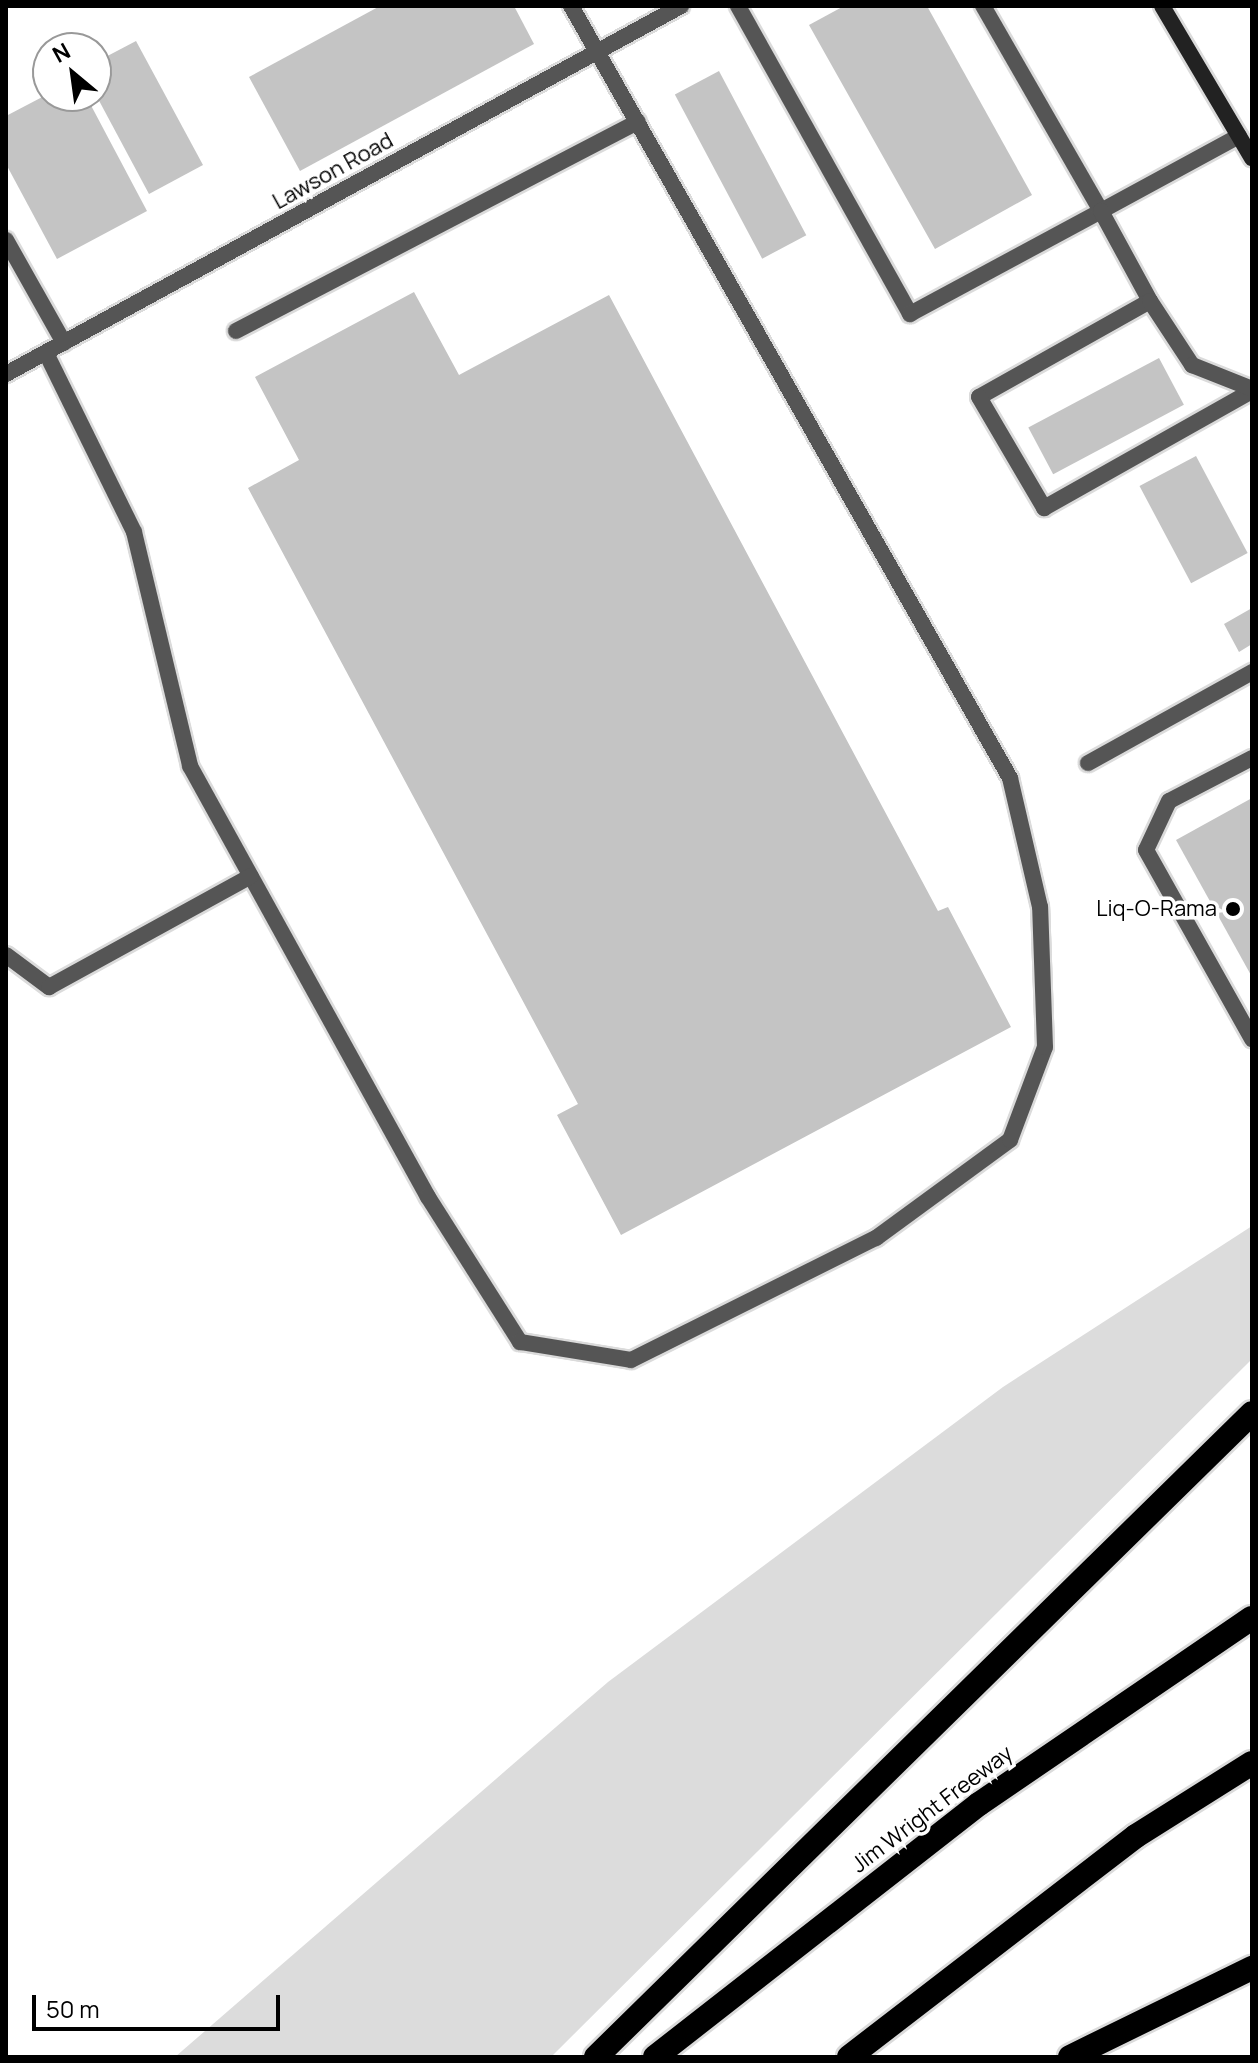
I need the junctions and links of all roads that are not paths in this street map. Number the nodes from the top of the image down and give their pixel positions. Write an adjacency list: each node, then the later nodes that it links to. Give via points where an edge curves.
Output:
1 (571, 6): 6 (street)
2 (681, 6): 6 (street, Lawson Road)
3 (738, 6): 10 (street, via 910,314)
4 (983, 6): 10 (street)
5 (1162, 6): 8 (main road)
6 (598, 51): 7 (street); 14 (street, Lawson Road)
7 (638, 122): 13 (street); 21 (street, via 1010,778 1040,907 1045,1047 1010,1140 876,1238 631,1360 520,1342 428,1197)
8 (1239, 136): 9 (main road); 10 (street)
9 (1252, 158)
10 (1101, 211): 12 (street)
11 (6, 240): 14 (street)
12 (1150, 301): 17 (street, via 1192,365); 17 (street, via 979,397 1044,508)
13 (236, 331)
14 (64, 343): 15 (street, Lawson Road)
15 (46, 353): 16 (street, Lawson Road); 21 (street, via 134,532 190,766)
16 (6, 374)
17 (1251, 390)
18 (1252, 672): 20 (street)
19 (1252, 758): 23 (street, via 1169,801 1146,850)
20 (1088, 763)
21 (251, 876): 22 (street, via 49,987)
22 (6, 955)
23 (1252, 1039)
24 (1252, 1413): 28 (highway)
25 (1252, 1618): 29 (highway, Jim Wright Freeway, via 979,1804)
26 (1252, 1763): 30 (highway, via 1136,1836)
27 (1252, 1968): 31 (highway)
28 (596, 2057)
29 (655, 2057)
30 (849, 2057)
31 (1070, 2057)

